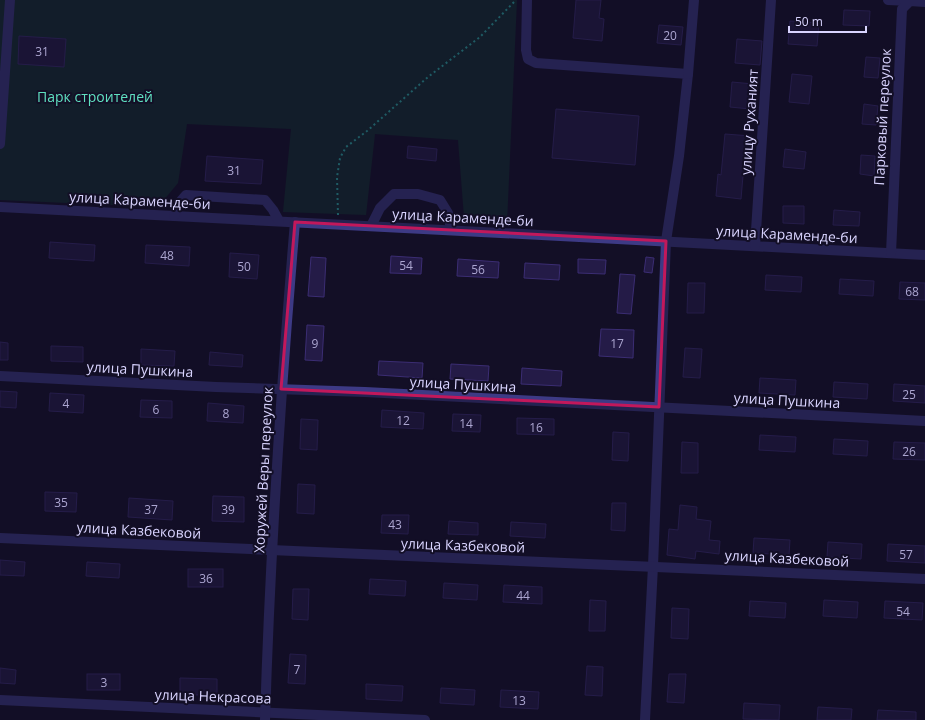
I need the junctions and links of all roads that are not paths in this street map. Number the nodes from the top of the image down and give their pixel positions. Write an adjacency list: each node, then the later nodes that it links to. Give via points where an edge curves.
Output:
1 (10, 0): 9 (street)
2 (527, 0): 8 (street, via 526,50 528,59 536,63)
3 (694, 0): 8 (street)
4 (771, 0): 17 (street, улицу Руханият)
5 (888, 0): 6 (street)
6 (910, 1): 7 (street); 18 (street, Парковый переулок, via 902,9)
7 (925, 2)
8 (688, 74): 16 (street)
9 (0, 144)
10 (0, 207): 11 (street, улица Караменде-би)
11 (174, 216): 12 (street, улица Караменде-би); 12 (street, via 186,195 265,200)
12 (279, 221): 13 (street, улица Караменде-би)
13 (295, 222): 14 (street, улица Караменде-би); 21 (street, Хоружей Веры переулок)
14 (371, 226): 15 (street, улица Караменде-би); 15 (street, via 380,208 394,194 418,194 440,200 448,213)
15 (452, 230): 16 (street, улица Караменде-би)
16 (666, 241): 17 (street, улица Караменде-би); 22 (street)
17 (755, 246): 18 (street, улица Караменде-би)
18 (891, 253): 19 (street, улица Караменде-би)
19 (925, 255)
20 (0, 376): 21 (street, улица Пушкина)
21 (281, 389): 22 (street, улица Пушкина); 25 (street, Хоружей Веры переулок)
22 (659, 407): 23 (street, улица Пушкина); 26 (street)
23 (925, 421)
24 (0, 538): 25 (street, улица Казбековой)
25 (272, 550): 26 (street, улица Казбековой); 29 (street, Хоружей Веры переулок)
26 (653, 566): 27 (street, улица Казбековой); 31 (street)
27 (925, 579)
28 (0, 700): 29 (street, улица Некрасова)
29 (265, 716): 30 (street, улица Некрасова)
30 (425, 720)
31 (645, 720)

